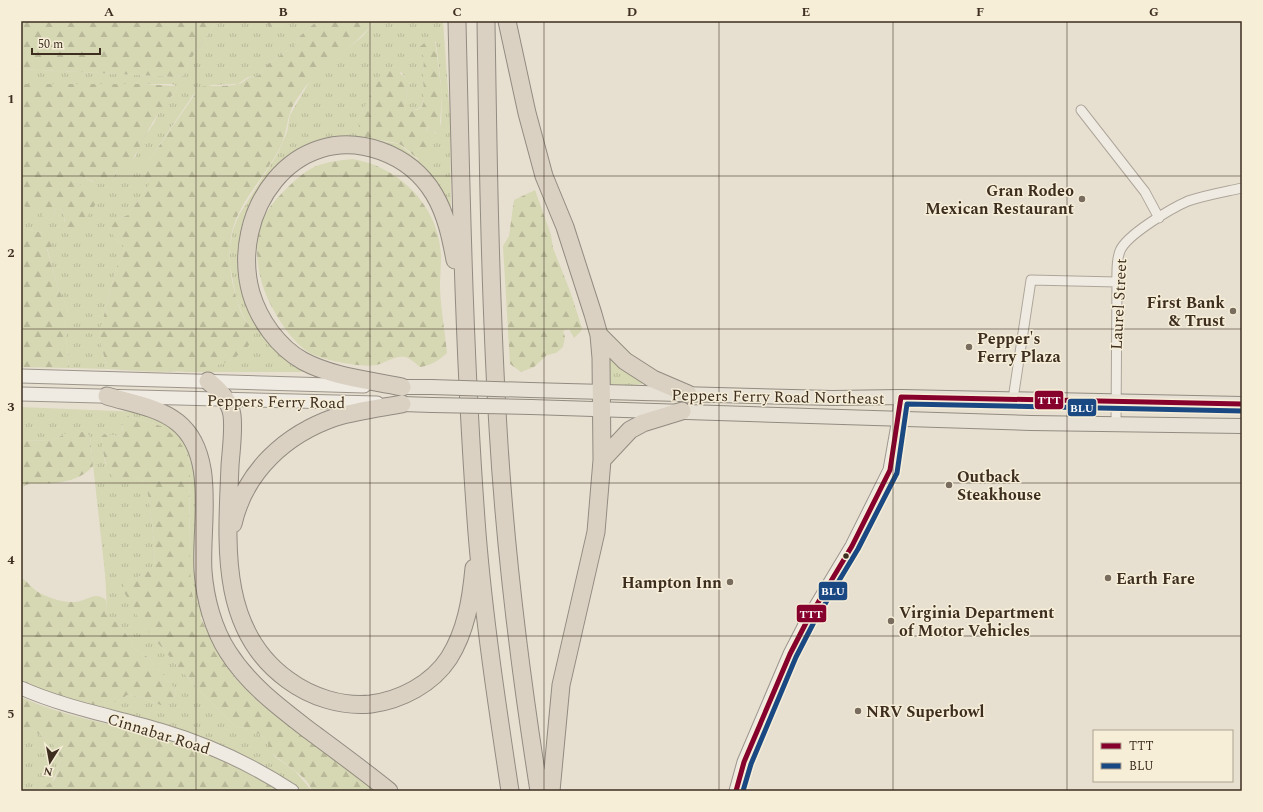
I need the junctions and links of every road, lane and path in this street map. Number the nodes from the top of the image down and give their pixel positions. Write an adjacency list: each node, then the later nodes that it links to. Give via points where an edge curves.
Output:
1 (457, 21): 8 (highway)
2 (486, 21): 37 (highway, via 492,296 500,457 515,617)
3 (507, 21): 9 (highway, via 544,176 564,227)
4 (1081, 110): 6 (street, via 1145,192)
5 (1242, 188): 6 (street, Laurel Street, via 1187,202)
6 (1160, 218): 7 (street, Laurel Street, via 1134,234 1120,250 1117,260)
7 (1117, 282): 20 (street, via 1031,280); 21 (street, Laurel Street)
8 (464, 314): 12 (highway, via 453,251 442,211 424,180 408,165 376,149 338,144 290,164 276,178 264,193 257,208 247,244 246,264 249,283 262,319 286,349 316,368); 31 (highway)
9 (599, 335): 14 (highway); 16 (highway, via 626,361 653,379)
10 (21, 376): 11 (street, Peppers Ferry Road)
11 (208, 382): 12 (street, Peppers Ferry Road); 19 (highway)
12 (402, 387): 13 (main road, Peppers Ferry Road, bridge)
13 (530, 390): 14 (main road, Peppers Ferry Road Northeast)
14 (603, 392): 16 (main road, Peppers Ferry Road Northeast); 25 (highway)
15 (21, 394): 17 (street, Peppers Ferry Road)
16 (688, 394): 18 (main road, Peppers Ferry Road Northeast)
17 (107, 396): 19 (street, Peppers Ferry Road); 35 (highway, via 166,414 190,435 197,448 204,478 202,555 206,594 218,632 239,668 271,702)
18 (900, 397): 20 (main road, Peppers Ferry Road Northeast); 27 (street)
19 (226, 399): 22 (street, Peppers Ferry Road); 32 (highway, via 232,414 228,504)
20 (1013, 399): 21 (main road, Peppers Ferry Road Northeast)
21 (1115, 400): 23 (main road, Peppers Ferry Road Northeast); 28 (street, Laurel Street)
22 (402, 404): 24 (main road, Peppers Ferry Road, bridge); 32 (highway, via 337,417 316,425 289,440 271,455 259,468 241,500 230,535)
23 (1242, 404)
24 (531, 407): 25 (main road, Peppers Ferry Road Northeast)
25 (601, 409): 26 (main road, Peppers Ferry Road Northeast); 30 (highway)
26 (682, 411): 27 (main road, Peppers Ferry Road Northeast); 30 (highway, via 643,423 630,430)
27 (899, 419): 28 (main road, Peppers Ferry Road Northeast); 39 (street, via 894,455 882,489 790,654 744,762)
28 (1116, 425): 29 (main road, Peppers Ferry Road Northeast)
29 (1242, 426)
30 (602, 460): 38 (highway, via 596,532 561,685)
31 (477, 534): 32 (highway, via 467,614 459,640 449,658 439,671 423,684 404,695 371,704 331,701 314,695 295,685 267,661 253,644 237,611 229,575); 36 (highway, via 496,699)
32 (229, 556)
33 (21, 688): 34 (street, Cinnabar Road, via 68,706 200,743 240,761)
34 (292, 791)
35 (389, 791)
36 (510, 791)
37 (539, 791)
38 (551, 791)
39 (736, 791)

